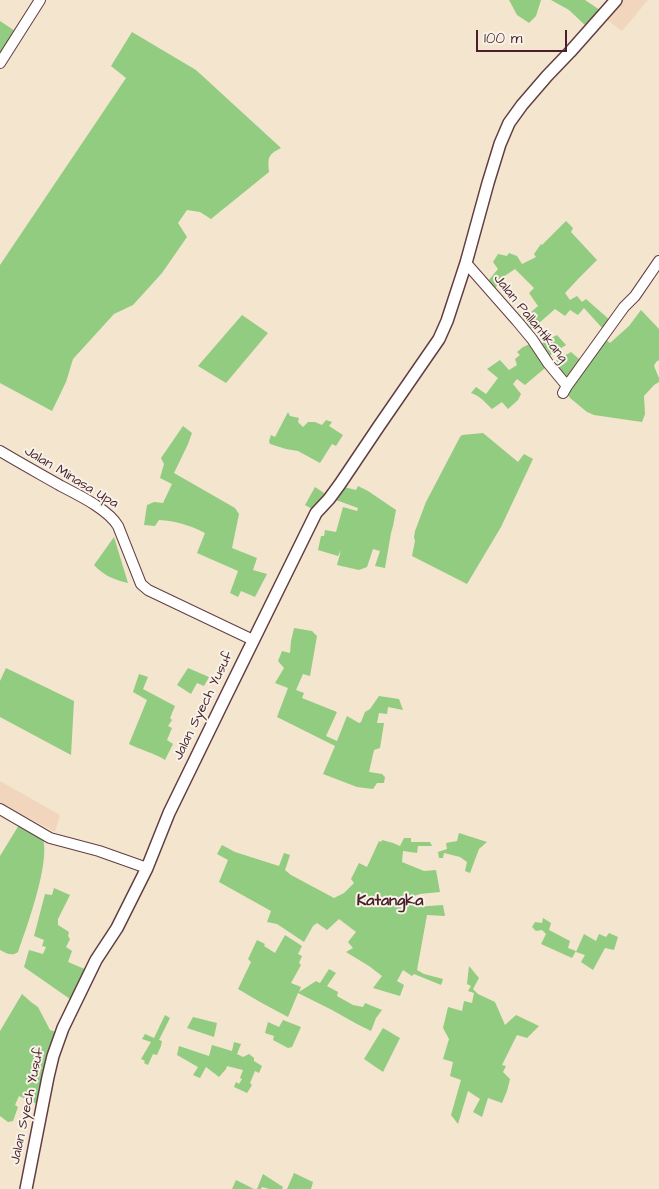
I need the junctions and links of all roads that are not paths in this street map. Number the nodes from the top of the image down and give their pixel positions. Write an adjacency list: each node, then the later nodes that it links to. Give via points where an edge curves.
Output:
1 (40, 0): 3 (street)
2 (616, 0): 5 (main road, Jalan Syech Yusuf, via 522,104 509,123)
3 (0, 63)
4 (659, 261): 5 (street, Jalan Pallantikang, via 565,390 518,321)
5 (466, 263): 7 (main road, Jalan Syech Yusuf, via 437,342 340,484 316,513)
6 (0, 451): 7 (street, Jalan Minasa Upa, via 78,495 114,520 141,584 148,590)
7 (253, 640): 9 (main road, Jalan Syech Yusuf, via 169,813)
8 (0, 809): 9 (street, via 50,838)
9 (147, 868): 10 (main road, Jalan Syech Yusuf, via 117,928 96,960 58,1041)
10 (26, 1189)

